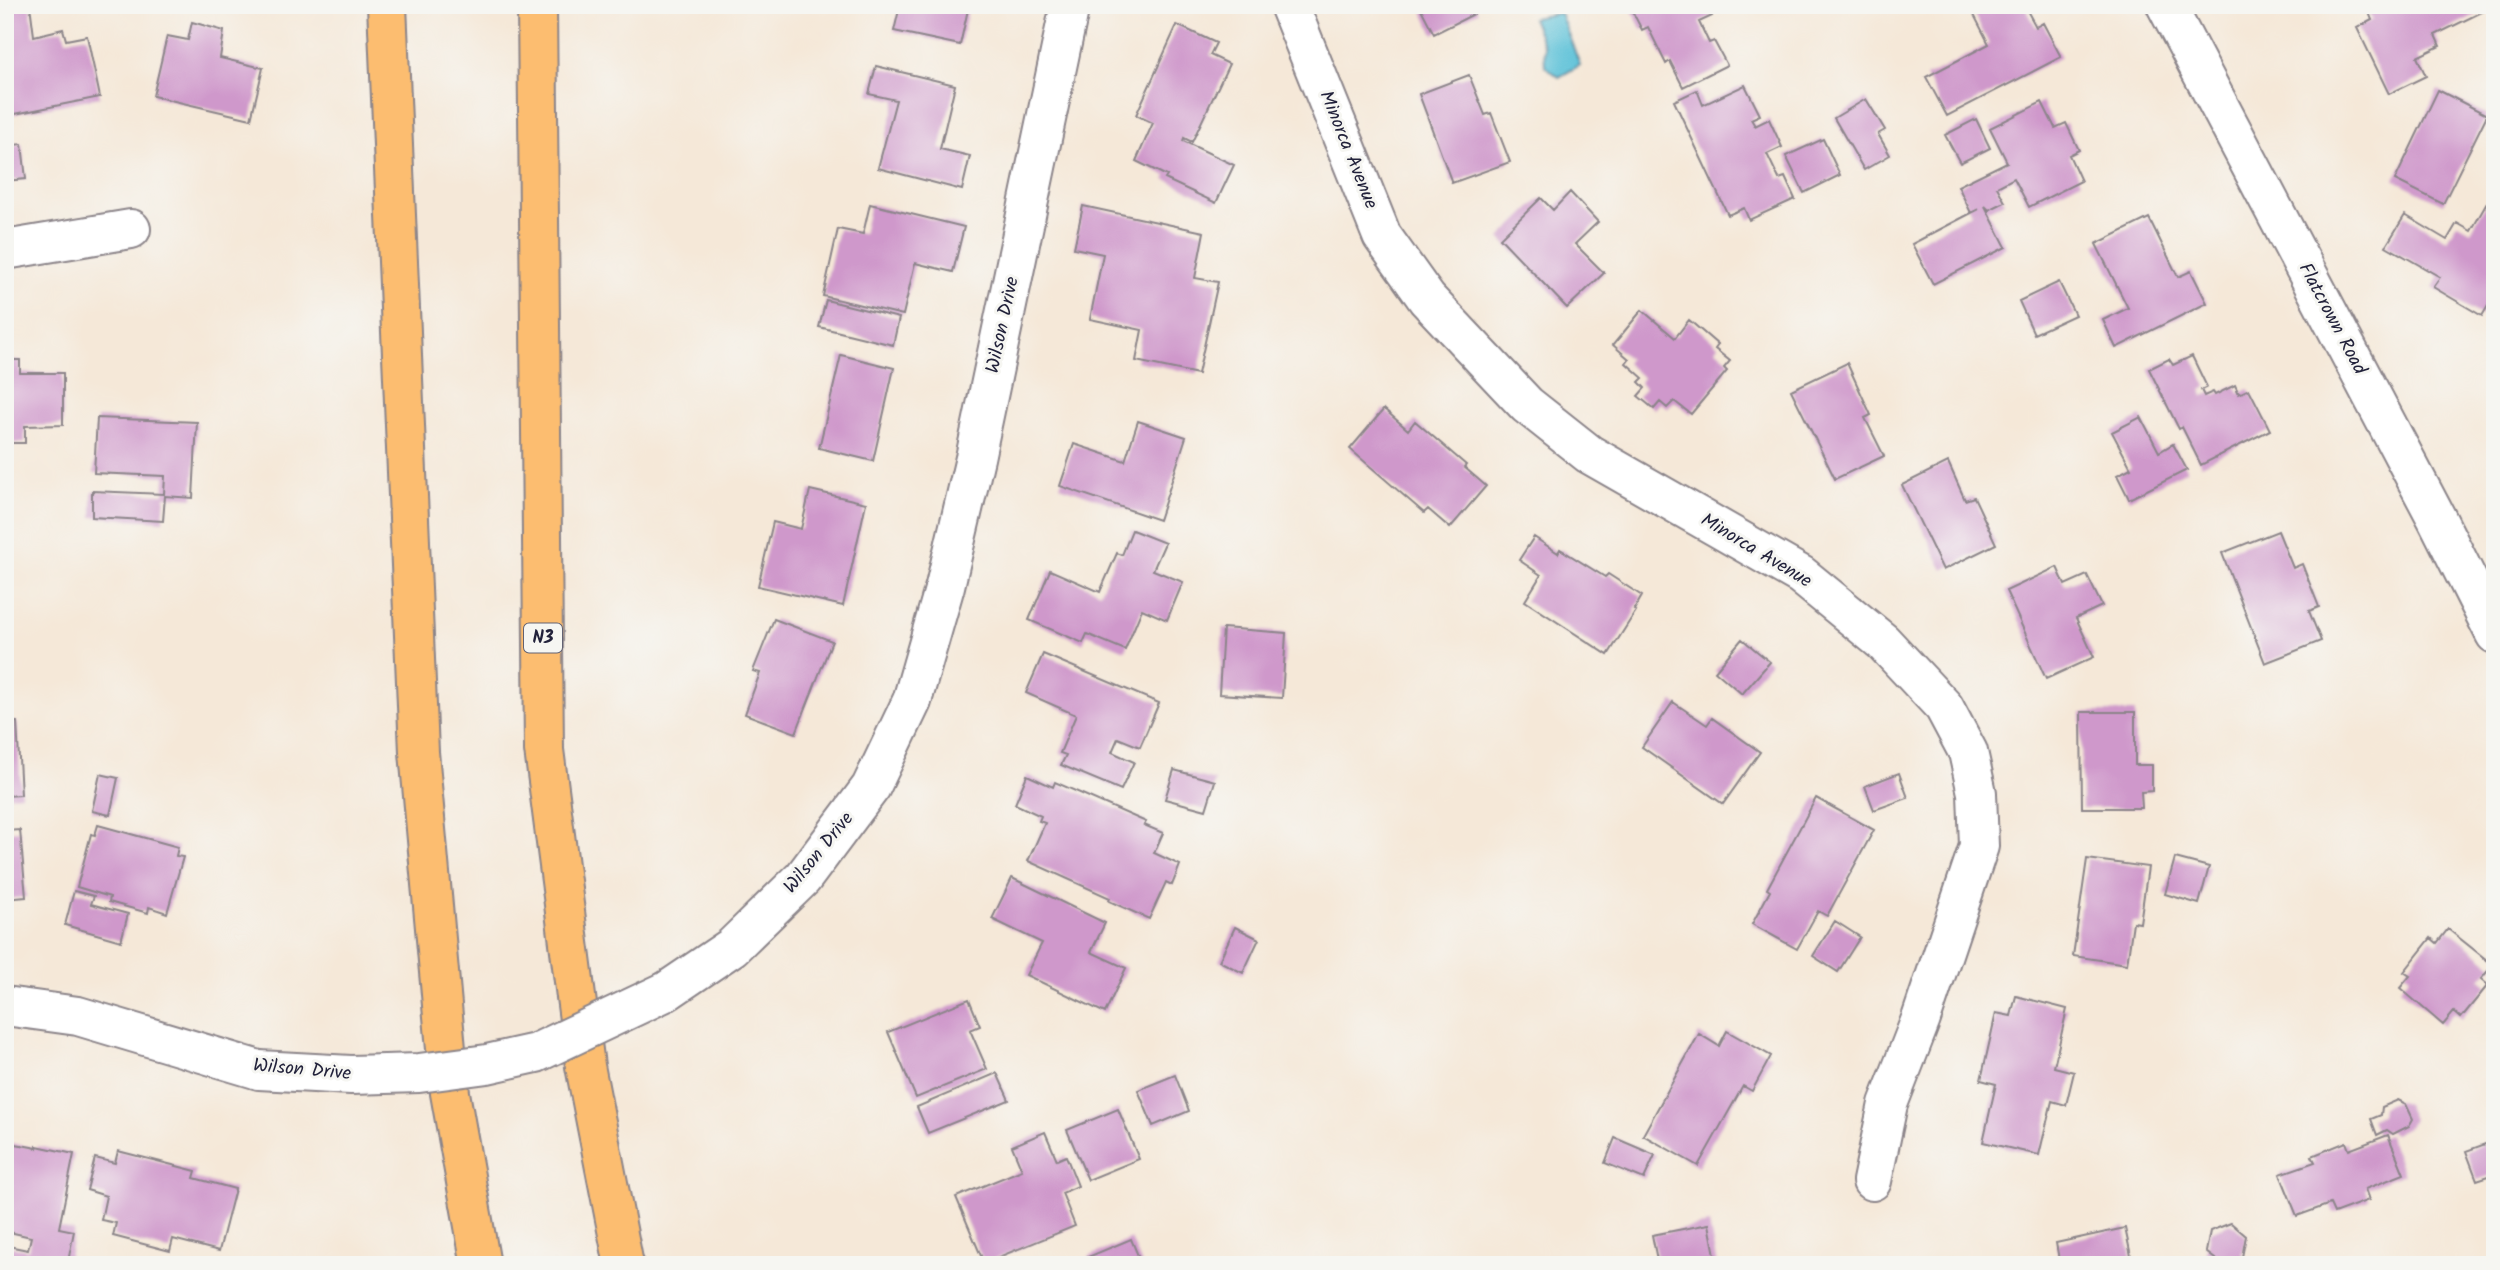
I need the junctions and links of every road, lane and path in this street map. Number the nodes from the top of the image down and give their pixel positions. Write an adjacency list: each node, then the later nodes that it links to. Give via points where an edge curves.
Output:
1 (387, 5): 11 (highway, via 419,752 450,1093)
2 (537, 5): 12 (highway, N3, via 544,750 585,1066)
3 (1070, 5): 9 (street, Wilson Drive, bridge, via 946,586 912,701 871,787 803,878 732,947 667,990 536,1053 419,1073 259,1070 78,1017)
4 (1289, 5): 10 (street, Minorca Avenue, via 1382,236 1427,299 1527,405 1589,454 1801,575 1883,642 1944,707 1968,752 1977,793 1979,846 1888,1104)
5 (2169, 6): 8 (street, Flatcrown Road)
6 (131, 229): 7 (street)
7 (5, 250)
8 (2495, 634)
9 (5, 1006)
10 (1872, 1181)
11 (481, 1265)
12 (624, 1265)

